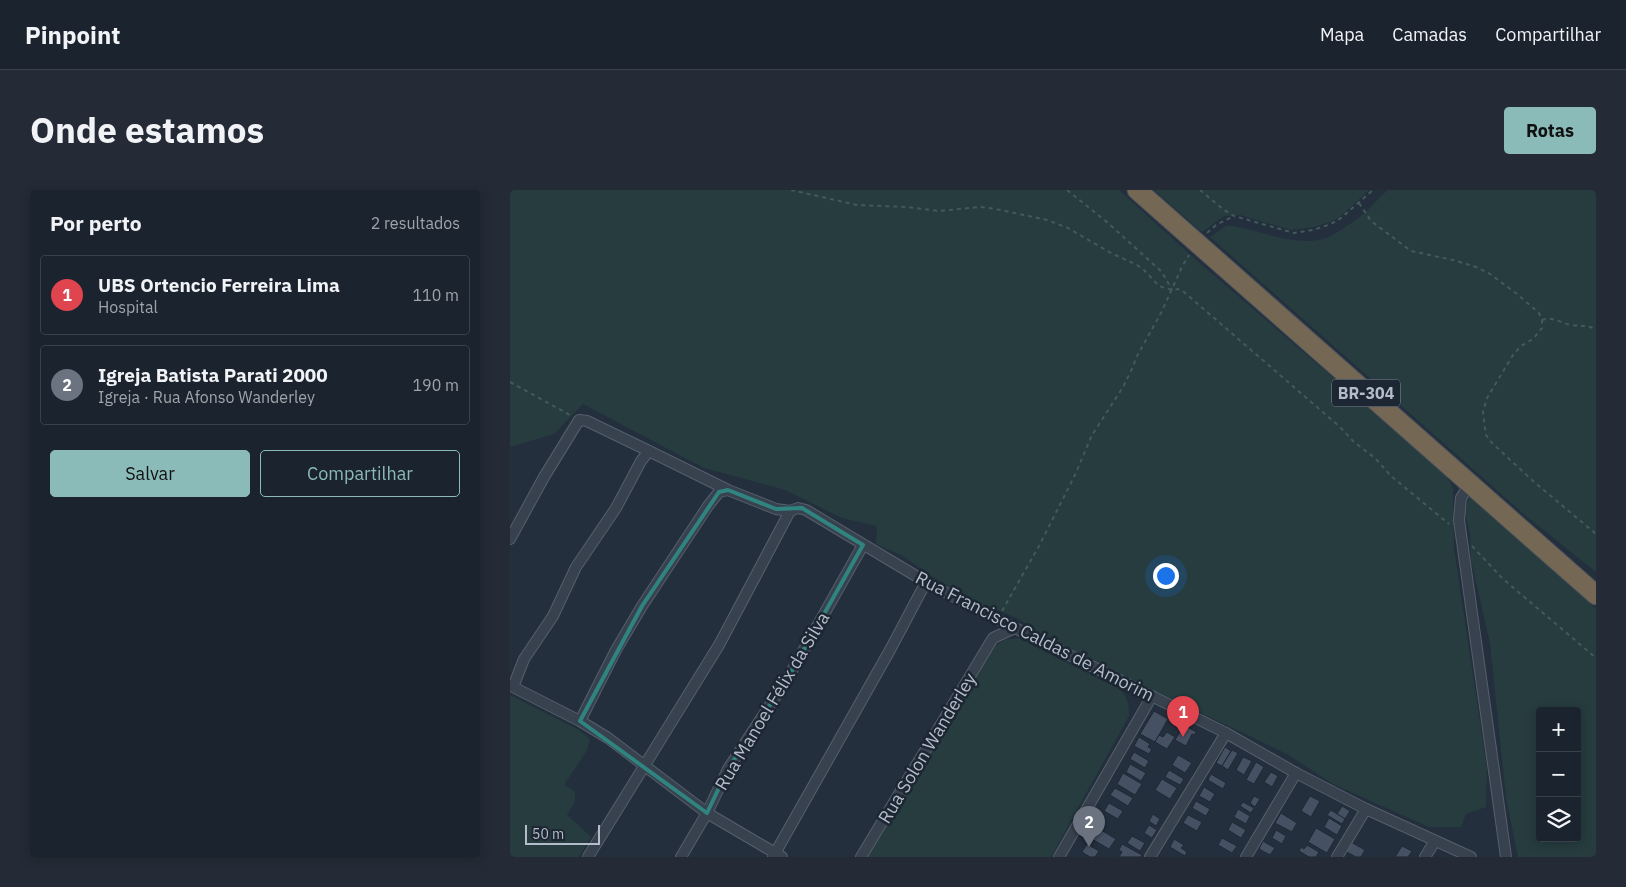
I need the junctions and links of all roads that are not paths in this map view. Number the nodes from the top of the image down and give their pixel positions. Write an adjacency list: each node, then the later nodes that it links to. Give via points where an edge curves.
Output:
1 (1137, 190): 3 (highway, BR-304)
2 (649, 451): 4 (street, Rua Francisco Caldas de Amorim); 6 (street, Rua Francisco Caldas de Amorim, via 579,420); 13 (street, via 576,567 553,616 524,659)
3 (1470, 485): 9 (highway, BR-304); 32 (street, via 1461,498 1462,535)
4 (728, 490): 5 (street, Rua Francisco Caldas de Amorim, via 776,509); 15 (street, via 719,492 708,506 642,606)
5 (790, 511): 7 (street, Rua Francisco Caldas de Amorim, via 806,510); 17 (street, via 719,645)
6 (510, 539)
7 (863, 545): 8 (street, Rua Francisco Caldas de Amorim); 20 (street, Rua Manoel Félix da Silva, via 789,676 728,769)
8 (926, 582): 10 (street, Rua Francisco Caldas de Amorim); 22 (street)
9 (1596, 595)
10 (994, 618): 11 (street, Rua Francisco Caldas de Amorim); 12 (street)
11 (1015, 628): 12 (street); 14 (street, Rua Francisco Caldas de Amorim)
12 (993, 638): 25 (street, Rua Solon Wanderley)
13 (511, 686): 15 (street)
14 (1152, 696): 16 (street, Rua Francisco Caldas de Amorim); 26 (street)
15 (580, 721): 17 (street)
16 (1226, 733): 18 (street, Rua Francisco Caldas de Amorim); 27 (street)
17 (643, 765): 20 (street); 23 (street)
18 (1296, 773): 19 (street, Rua Francisco Caldas de Amorim); 28 (street)
19 (1366, 809): 21 (street, Rua Francisco Caldas de Amorim); 29 (street)
20 (706, 813): 22 (street); 24 (street, Rua Manoel Félix da Silva)
21 (1435, 841): 30 (street); 31 (street, Rua Francisco Caldas de Amorim)
22 (777, 856)
23 (588, 857)
24 (681, 857)
25 (861, 857)
26 (1059, 857)
27 (1150, 857)
28 (1246, 857)
29 (1337, 857)
30 (1425, 857)
31 (1471, 857)
32 (1506, 857)

